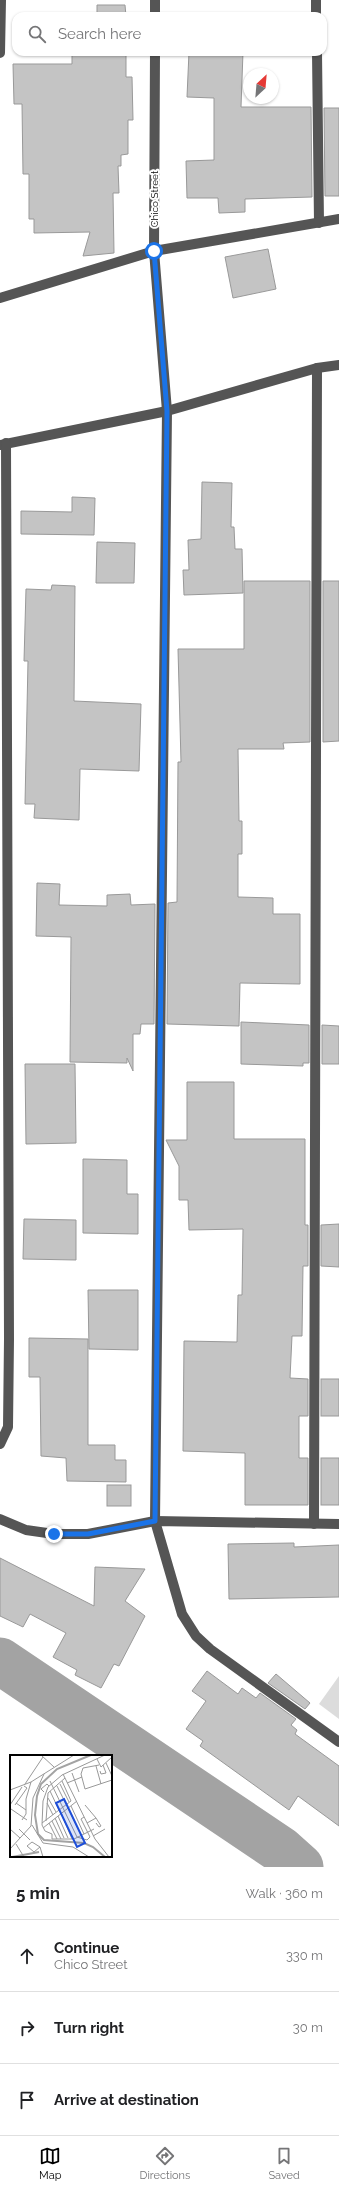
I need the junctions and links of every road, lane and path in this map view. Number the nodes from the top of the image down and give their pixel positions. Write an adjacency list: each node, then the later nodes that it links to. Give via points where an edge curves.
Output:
1 (1, 0): 6 (street)
2 (155, 0): 4 (street)
3 (316, 0): 5 (street)
4 (155, 12)
5 (316, 12)
6 (0, 53)
7 (155, 56): 11 (street, Chico Street)
8 (317, 56): 10 (street)
9 (339, 219): 10 (street)
10 (319, 223): 11 (street)
11 (154, 251): 12 (street); 15 (street, Chico Street)
12 (0, 298)
13 (339, 365): 14 (street)
14 (317, 368): 15 (street); 20 (street)
15 (167, 411): 16 (street); 19 (street, Chico Street)
16 (3, 444): 17 (street, via 9,1339 8,1426)
17 (0, 1444)
18 (0, 1519): 19 (street, via 26,1530 54,1534 88,1534)
19 (155, 1521): 20 (street); 22 (street, Chico Street, via 182,1614 196,1636 210,1649)
20 (314, 1524): 21 (street)
21 (339, 1524)
22 (339, 1742)

